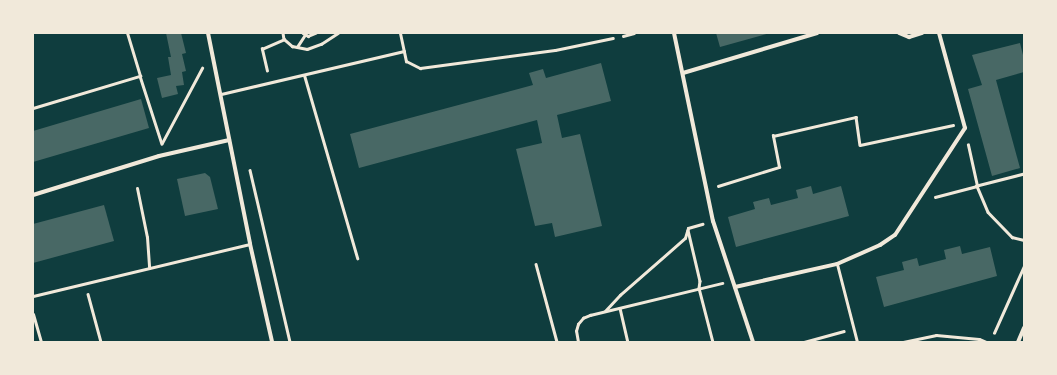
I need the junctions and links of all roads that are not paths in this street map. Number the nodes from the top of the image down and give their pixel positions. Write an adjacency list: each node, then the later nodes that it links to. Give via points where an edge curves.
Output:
1 (208, 33): 12 (street)
2 (400, 33): 9 (lane)
3 (674, 33): 10 (street)
4 (817, 33): 10 (street)
5 (899, 33): 6 (street, via 909,37)
6 (922, 33)
7 (939, 33): 18 (street, via 965,128 895,235 880,245)
8 (613, 38): 9 (lane, via 554,50 420,68 406,61)
9 (404, 51): 11 (lane)
10 (683, 73): 20 (street, via 713,221)
11 (304, 75): 12 (lane); 17 (lane)
12 (221, 94): 13 (street)
13 (229, 140): 15 (street, via 159,156); 16 (street)
14 (137, 188): 19 (lane, via 147,237)
15 (33, 195)
16 (250, 244): 19 (lane); 25 (street)
17 (357, 258)
18 (837, 264): 20 (street); 27 (lane)
19 (149, 268): 21 (lane)
20 (735, 287): 26 (street)
21 (33, 296)
22 (33, 314): 24 (lane)
23 (1024, 328): 30 (street)
24 (41, 342)
25 (272, 342)
26 (753, 342)
27 (857, 342)
28 (903, 342): 29 (lane, via 936,335 979,339)
29 (986, 342)
30 (1018, 342)

